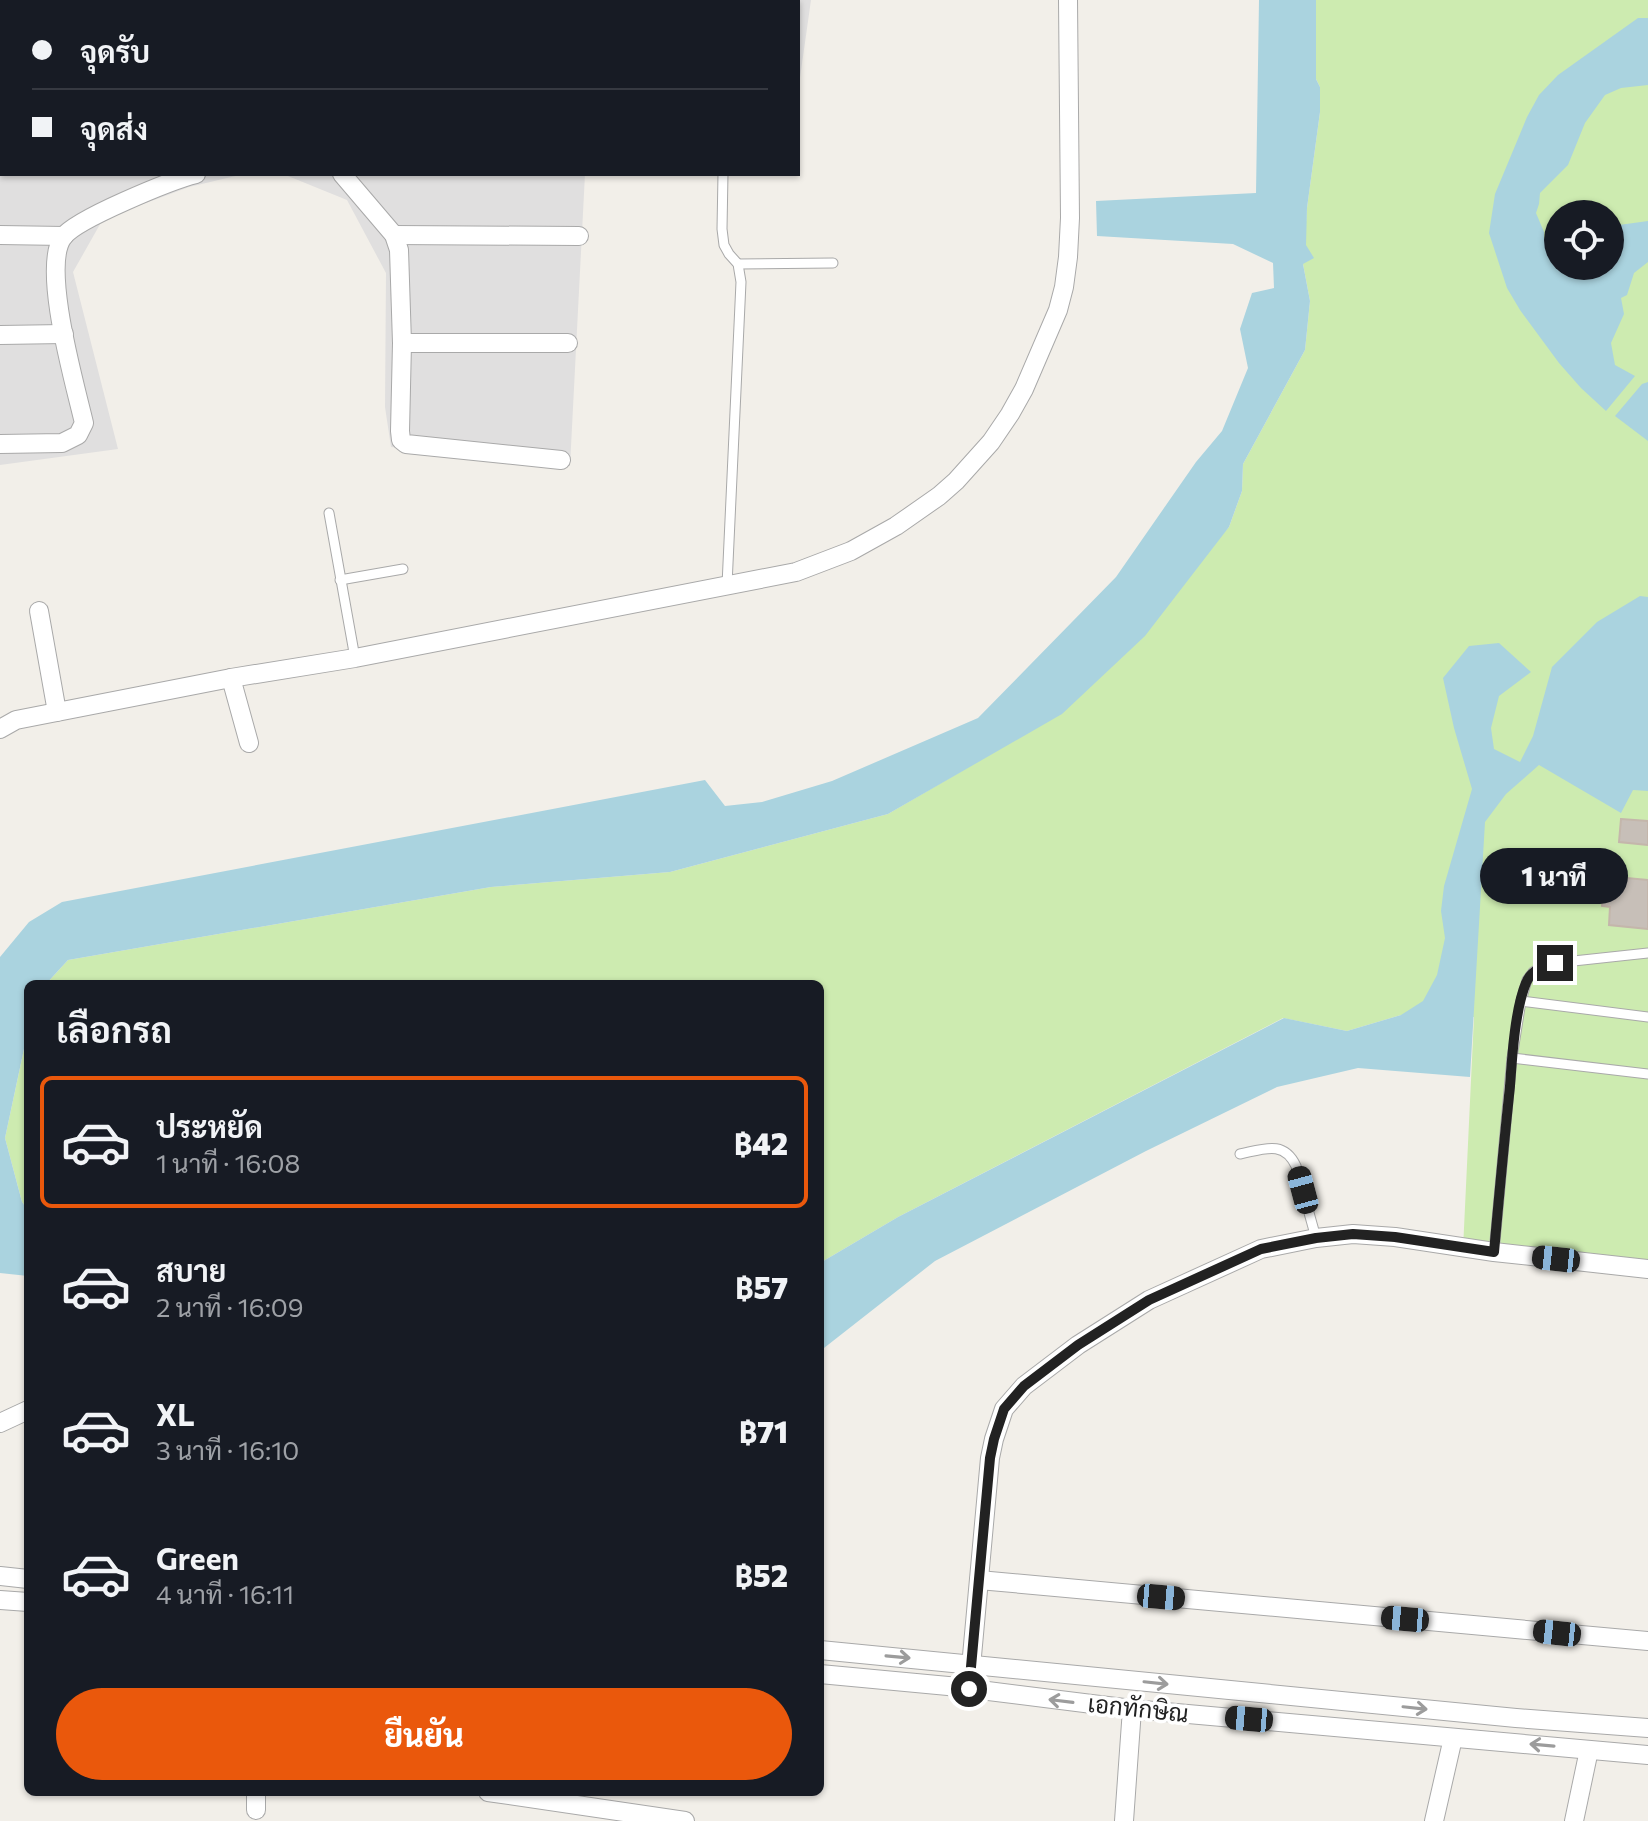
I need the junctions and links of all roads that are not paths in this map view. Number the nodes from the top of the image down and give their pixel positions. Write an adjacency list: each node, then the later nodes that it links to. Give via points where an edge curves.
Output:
1 (1068, 0): 20 (street, via 1070,218 1064,287 1010,414 956,481 896,526 796,572)
2 (191, 176): 7 (street, via 88,218)
3 (344, 176): 6 (street)
4 (723, 176): 10 (lane, via 724,245)
5 (0, 235): 7 (street)
6 (394, 235): 8 (street); 13 (street)
7 (64, 236): 11 (street, via 55,255)
8 (579, 236)
9 (833, 263): 10 (lane)
10 (738, 264): 20 (lane)
11 (64, 334): 12 (street); 15 (street, via 84,423 78,435 62,443)
12 (0, 335)
13 (402, 343): 14 (street); 16 (street, via 400,431 406,444)
14 (568, 343)
15 (0, 444)
16 (561, 460)
17 (329, 513): 19 (lane)
18 (403, 569): 19 (lane)
19 (340, 580): 22 (lane)
20 (727, 585): 22 (street)
21 (39, 611): 24 (street)
22 (355, 658): 23 (street)
23 (231, 678): 24 (street); 26 (street)
24 (57, 712): 25 (street, via 16,720)
25 (0, 729)
26 (249, 743)
27 (1648, 953): 28 (lane, via 1542,966 1527,980)
28 (1521, 1001): 29 (lane); 30 (lane)
29 (1648, 1017)
30 (1512, 1058): 31 (lane); 34 (lane)
31 (1648, 1074)
32 (1240, 1154): 33 (lane, via 1269,1148 1291,1155)
33 (1316, 1238): 34 (street, via 1395,1237); 40 (street, via 1261,1249 1159,1295 1024,1386 1004,1409 994,1439)
34 (1494, 1252): 35 (street)
35 (1648, 1269)
36 (24, 1412): 37 (street)
37 (0, 1423)
38 (0, 1576): 39 (street)
39 (24, 1579)
40 (979, 1580): 43 (street); 45 (street)
41 (0, 1600): 42 (street)
42 (24, 1602)
43 (1648, 1641)
44 (824, 1650): 45 (street, one-way to 45)
45 (971, 1665): 47 (street); 49 (street, one-way to 49)
46 (824, 1674): 47 (street, เอกทักษิณ)
47 (969, 1689): 48 (street, เอกทักษิณ, one-way to 47)
48 (1132, 1709): 50 (street, เอกทักษิณ); 56 (street)
49 (1648, 1728)
50 (1453, 1738): 51 (street, เอกทักษิณ, one-way to 50); 57 (street)
51 (1589, 1750): 52 (street, เอกทักษิณ); 58 (street)
52 (1648, 1755)
53 (506, 1796): 54 (street)
54 (578, 1812): 55 (street)
55 (685, 1821)
56 (1124, 1821)
57 (1434, 1821)
58 (1574, 1821)

